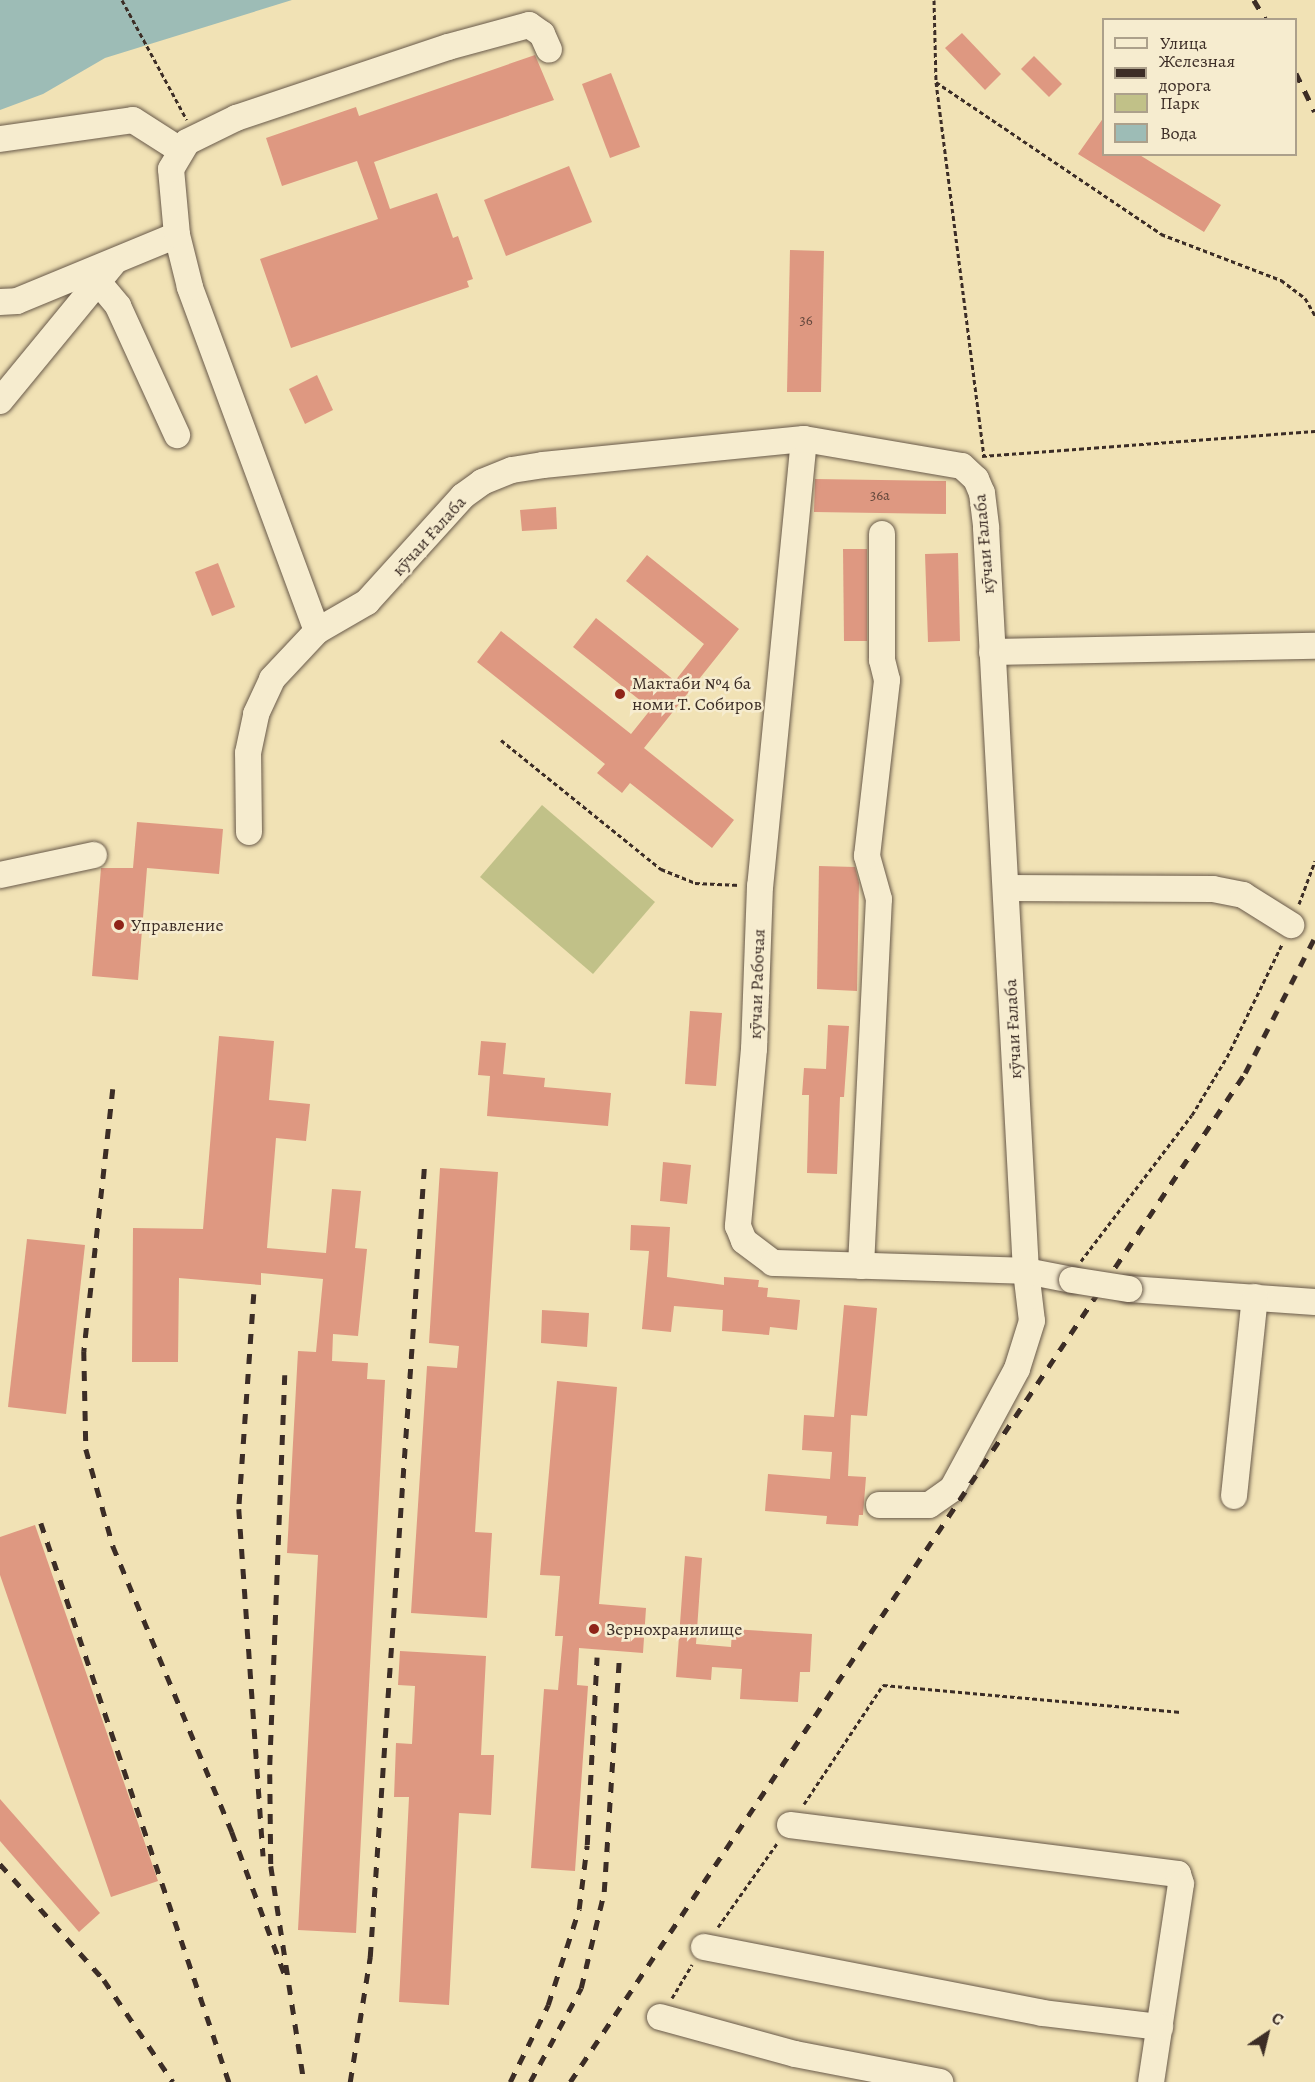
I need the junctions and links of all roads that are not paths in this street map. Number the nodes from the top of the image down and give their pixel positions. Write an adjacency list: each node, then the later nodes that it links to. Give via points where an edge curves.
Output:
1 (549, 50): 3 (street, via 542,34 529,25 521,26 236,118 196,136)
2 (0, 139): 3 (street, via 133,120)
3 (180, 150): 4 (street, via 171,169)
4 (177, 235): 5 (street); 12 (street, via 190,287)
5 (116, 260): 6 (street); 7 (street, via 16,301)
6 (99, 283): 8 (street); 9 (street, via 118,306)
7 (0, 302)
8 (0, 400)
9 (177, 435)
10 (804, 439): 12 (street, кӯчаи Ғалаба, via 512,470 464,496 367,602); 14 (street, кӯчаи Ғалаба, via 977,463 986,528); 20 (street, кӯчаи Рабочая, via 760,886 754,1050 738,1226 744,1241 773,1263)
11 (882, 534): 20 (street, via 882,660 887,680 867,856 879,898 873,1084)
12 (317, 631): 15 (street, кӯчаи Ғалаба, via 272,679 256,714 248,753)
13 (1315, 646): 14 (street)
14 (992, 652): 18 (street, кӯчаи Ғалаба)
15 (249, 832)
16 (94, 855): 17 (street)
17 (0, 875)
18 (1006, 888): 19 (street, via 1213,889 1243,895); 21 (street, кӯчаи Ғалаба)
19 (1291, 925)
20 (861, 1266): 21 (street, кӯчаи Рабочая)
21 (1026, 1271): 22 (street, bridge, via 1129,1290); 25 (street, кӯчаи Ғалаба, via 1032,1321 1017,1369 952,1489 928,1505)
22 (1255, 1297): 23 (street); 24 (street)
23 (1315, 1302)
24 (1234, 1496)
25 (879, 1505)
26 (790, 1825): 29 (street, via 1178,1874 1181,1884)
27 (704, 1947): 29 (street, via 1042,2013)
28 (660, 2017): 30 (street, via 795,2054)
29 (1161, 2027): 31 (street)
30 (940, 2082)
31 (1151, 2082)

